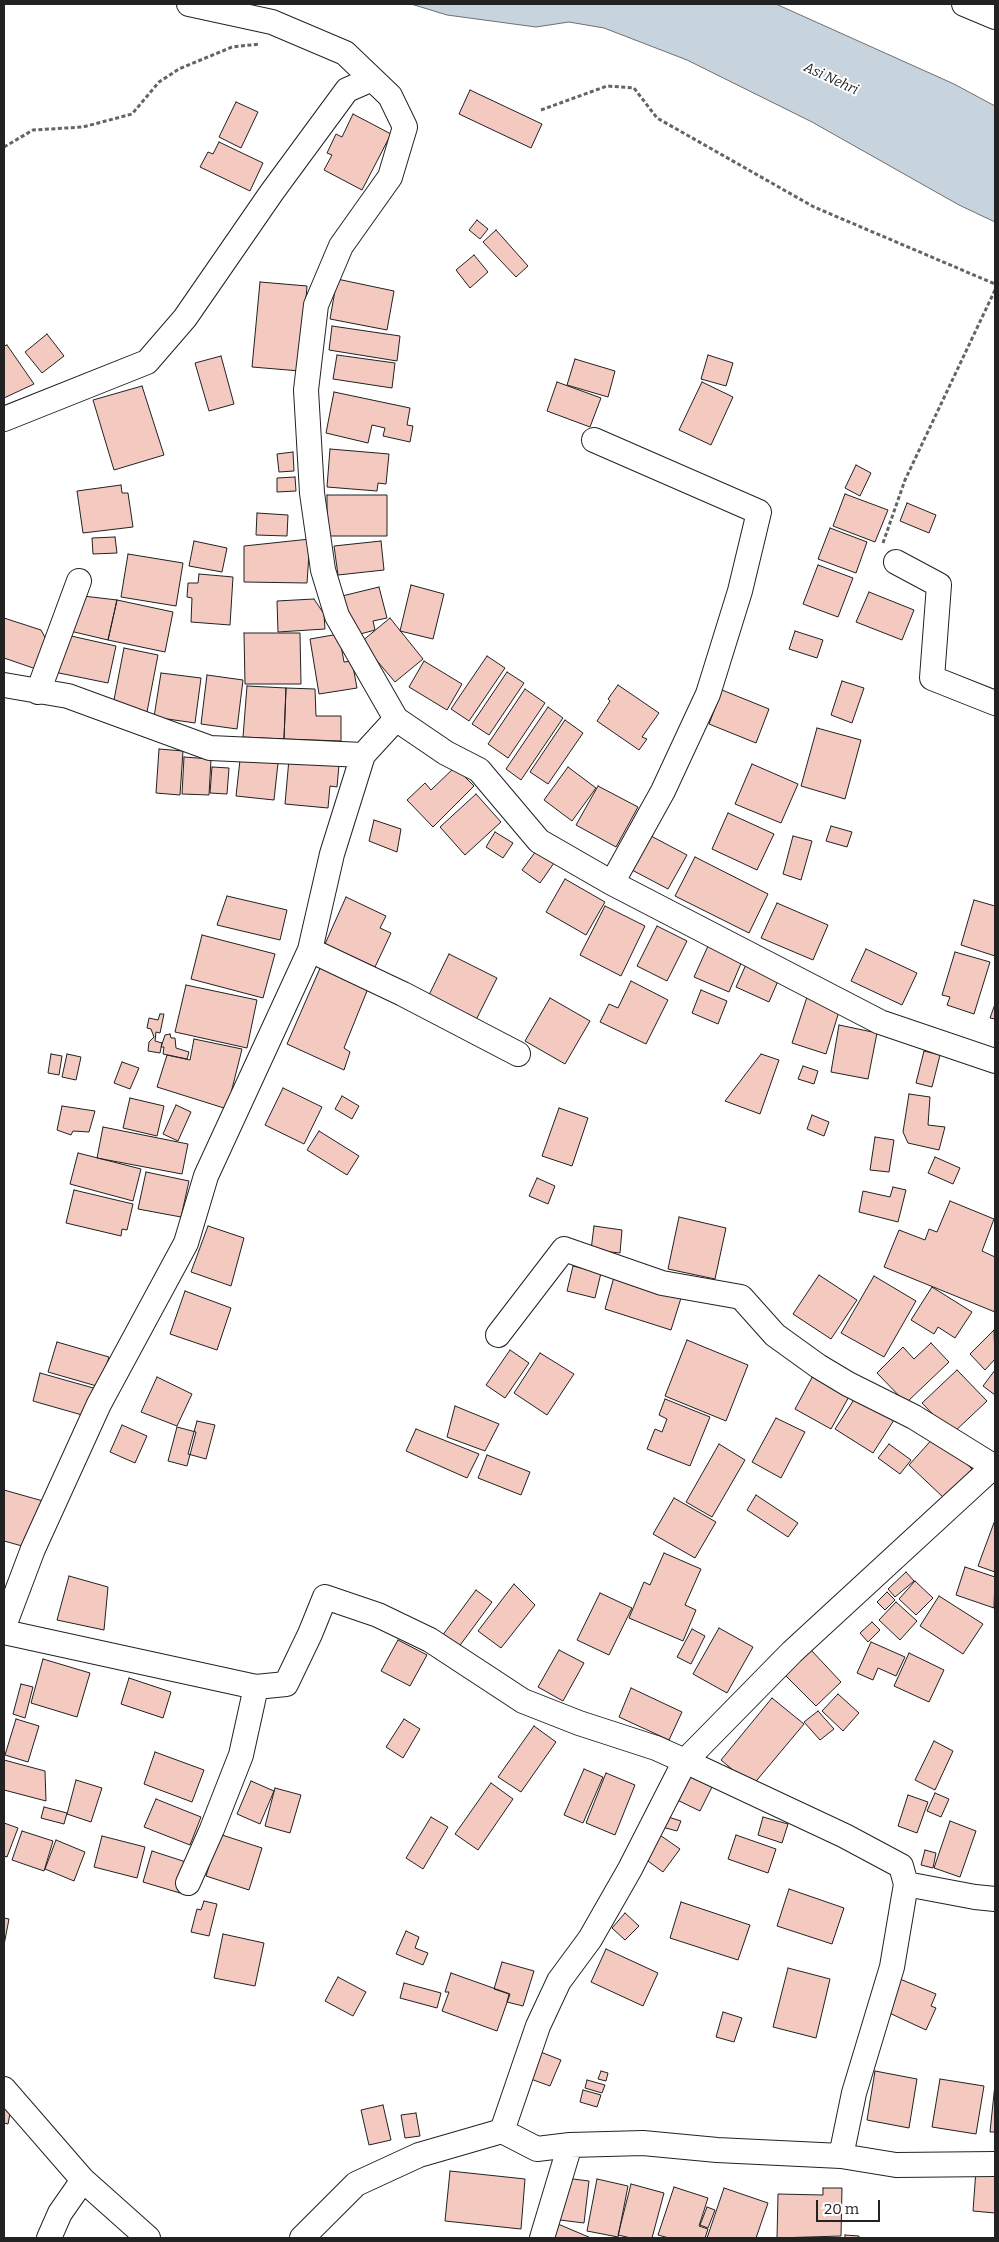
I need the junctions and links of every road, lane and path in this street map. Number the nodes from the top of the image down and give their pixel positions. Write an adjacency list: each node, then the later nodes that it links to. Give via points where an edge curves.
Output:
1 (189, 4): 5 (street, via 272,22 345,53)
2 (964, 4): 3 (street)
3 (995, 17)
4 (269, 43): 7 (path, via 232,47 179,69 160,82 132,114 83,127 33,130)
5 (372, 79): 10 (street, via 347,90 185,318 147,362); 17 (street, via 390,96 405,127 390,177 342,246 316,305 306,390 312,494 323,570 337,616)
6 (540, 110): 8 (path, via 606,86 634,88 658,118 814,207)
7 (4, 148)
8 (995, 284)
9 (995, 290): 12 (path, via 905,480 879,555)
10 (4, 420)
11 (594, 440): 19 (street, via 759,512 740,591 708,694 663,791)
12 (896, 562): 16 (street, via 939,585 932,678)
13 (78, 581): 15 (street)
14 (5, 691): 15 (street)
15 (38, 692): 18 (street, via 68,696 210,748)
16 (995, 703)
17 (396, 719): 18 (street); 19 (street, via 446,753 479,770 539,841)
18 (363, 755): 20 (street, via 332,854)
19 (612, 883): 22 (street, via 880,1022)
20 (310, 950): 21 (street); 25 (street, via 206,1176 186,1243 99,1404 33,1549)
21 (518, 1054)
22 (995, 1061)
23 (498, 1335): 24 (street, via 564,1249 662,1283 741,1297 775,1335 818,1366 914,1416)
24 (994, 1466): 28 (street, via 792,1652)
25 (4, 1626)
26 (4, 1632): 27 (street)
27 (256, 1687): 28 (street, via 286,1684 325,1597 378,1614 430,1640 523,1701); 29 (street, via 241,1755)
28 (685, 1761): 30 (street, via 901,1866); 33 (street, via 630,1869 595,1930 559,1981 538,2026)
29 (188, 1883)
30 (906, 1884): 31 (street); 35 (street, via 892,1967 854,2093)
31 (995, 1899)
32 (4, 2089): 37 (street)
33 (502, 2130): 34 (street, via 537,2149); 40 (street, via 419,2155 356,2184)
34 (570, 2144): 35 (street, via 643,2143); 41 (street)
35 (841, 2156): 36 (street, via 896,2165)
36 (995, 2164)
37 (83, 2180): 38 (street, via 60,2213); 39 (street)
38 (49, 2238)
39 (148, 2238)
40 (302, 2238)
41 (542, 2238)

